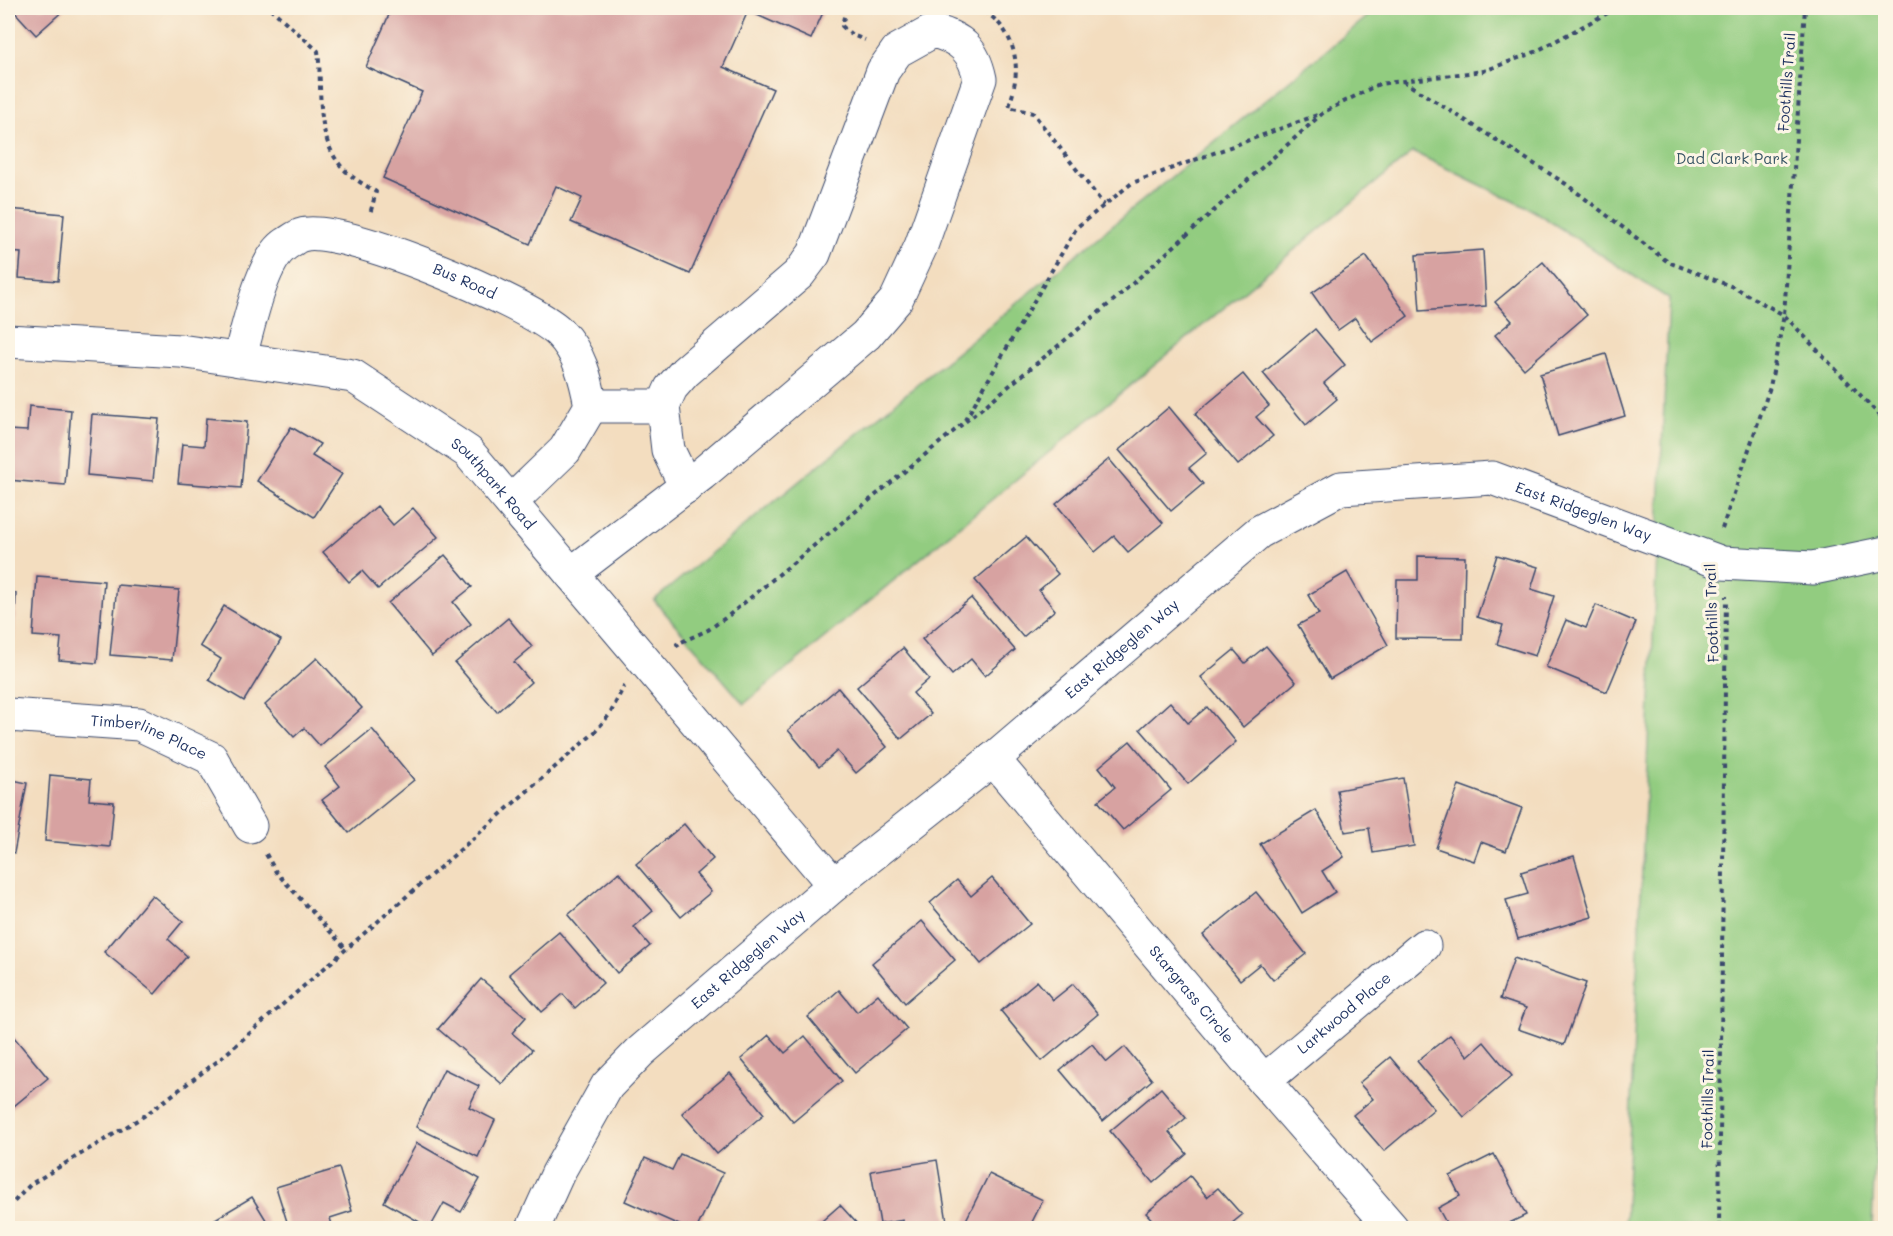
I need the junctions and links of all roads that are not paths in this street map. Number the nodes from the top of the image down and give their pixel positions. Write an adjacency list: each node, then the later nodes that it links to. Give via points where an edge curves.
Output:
1 (8, 341): 2 (street, Southpark Road, via 180,351)
2 (239, 360): 3 (street, Bus Road, via 269,263 284,245 304,234 346,238 519,305 559,332 583,367); 6 (street, Southpark Road, via 353,376 468,452)
3 (591, 406): 4 (street); 6 (street, via 565,450)
4 (663, 406): 5 (street, via 668,450); 5 (street, via 671,388 685,372 799,274 814,254 883,71 897,51 933,31 961,42 977,64 980,79 921,246 896,300 866,335)
5 (686, 487): 8 (street)
6 (511, 502): 8 (street, Southpark Road)
7 (1886, 553): 10 (street, East Ridgeglen Way, via 1813,568 1722,563 1492,478 1341,488 1259,532)
8 (571, 574): 12 (street, Southpark Road)
9 (8, 715): 11 (street, Timberline Place, via 139,724 211,758)
10 (993, 759): 12 (street, East Ridgeglen Way); 14 (street, Stargrass Circle)
11 (250, 826)
12 (834, 885): 15 (street, East Ridgeglen Way, via 640,1052 607,1086 558,1173)
13 (1424, 946): 14 (street, Larkwood Place)
14 (1264, 1081): 16 (street, Stargrass Circle)
15 (533, 1228)
16 (1392, 1228)

